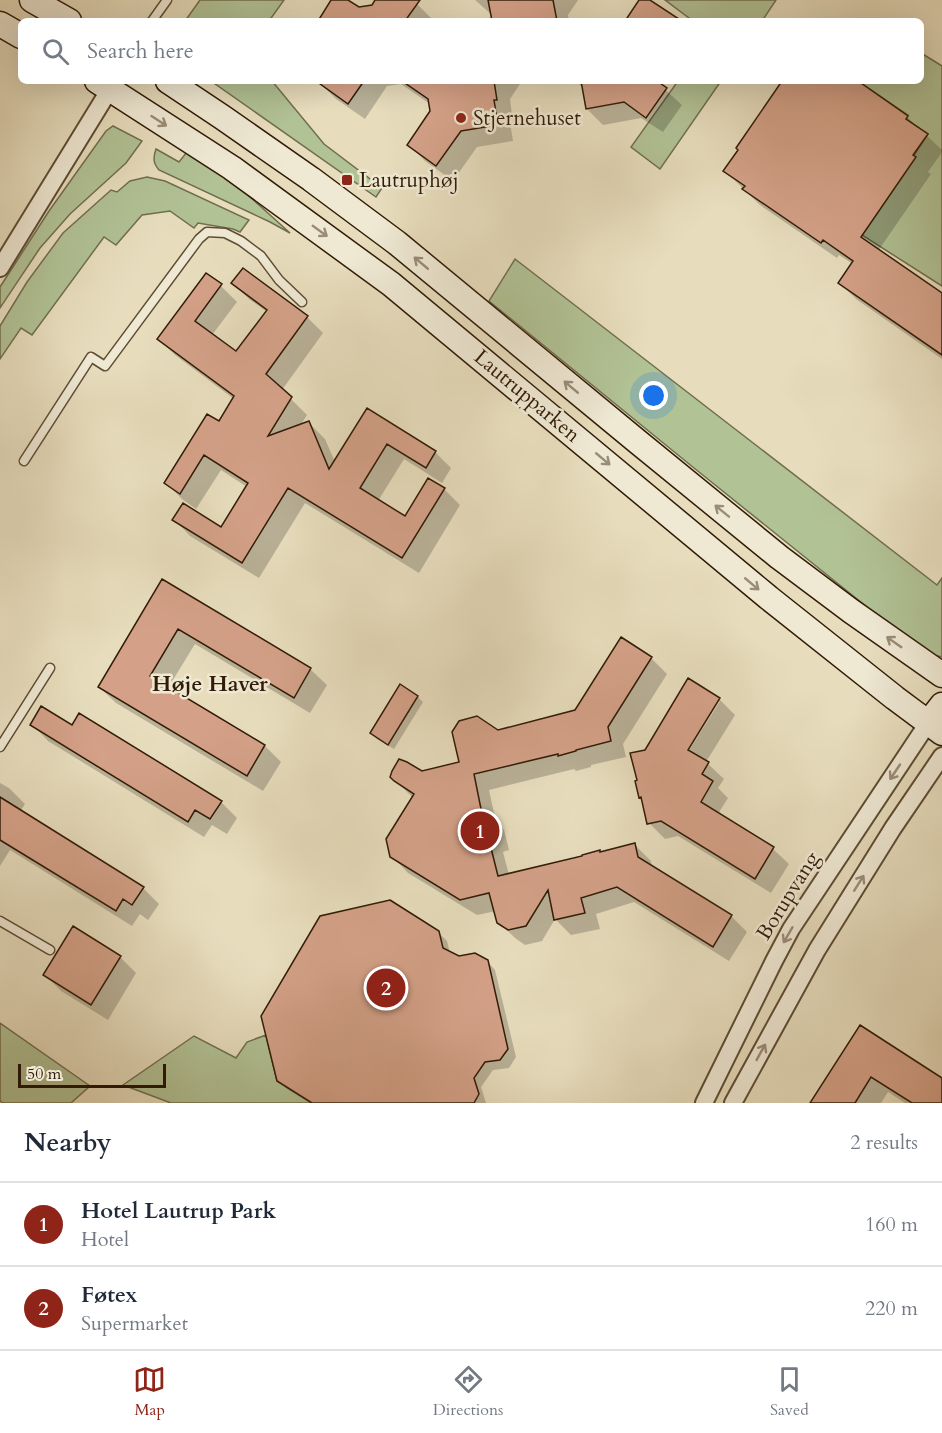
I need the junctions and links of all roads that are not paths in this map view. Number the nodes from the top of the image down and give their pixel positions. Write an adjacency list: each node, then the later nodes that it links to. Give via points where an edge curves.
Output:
1 (32, 0): 3 (street)
2 (167, 0): 4 (lane)
3 (64, 18)
4 (154, 18)
5 (0, 24): 6 (street)
6 (18, 34)
7 (107, 84): 9 (street); 14 (street, Lautrupparken, one-way to 14, via 232,168 391,284 769,598)
8 (172, 84): 13 (street, Lautrupparken, one-way to 8, via 779,556 397,243)
9 (0, 268)
10 (302, 302): 11 (lane, via 261,256 241,240 225,233 207,232 105,366 91,357)
11 (24, 461)
12 (51, 668): 15 (lane)
13 (942, 675)
14 (937, 720): 19 (street, Borupvang, one-way to 19, via 791,929)
15 (0, 747)
16 (942, 756): 20 (street, one-way to 16, via 817,950)
17 (0, 921): 18 (lane)
18 (50, 950)
19 (704, 1103)
20 (733, 1103)

